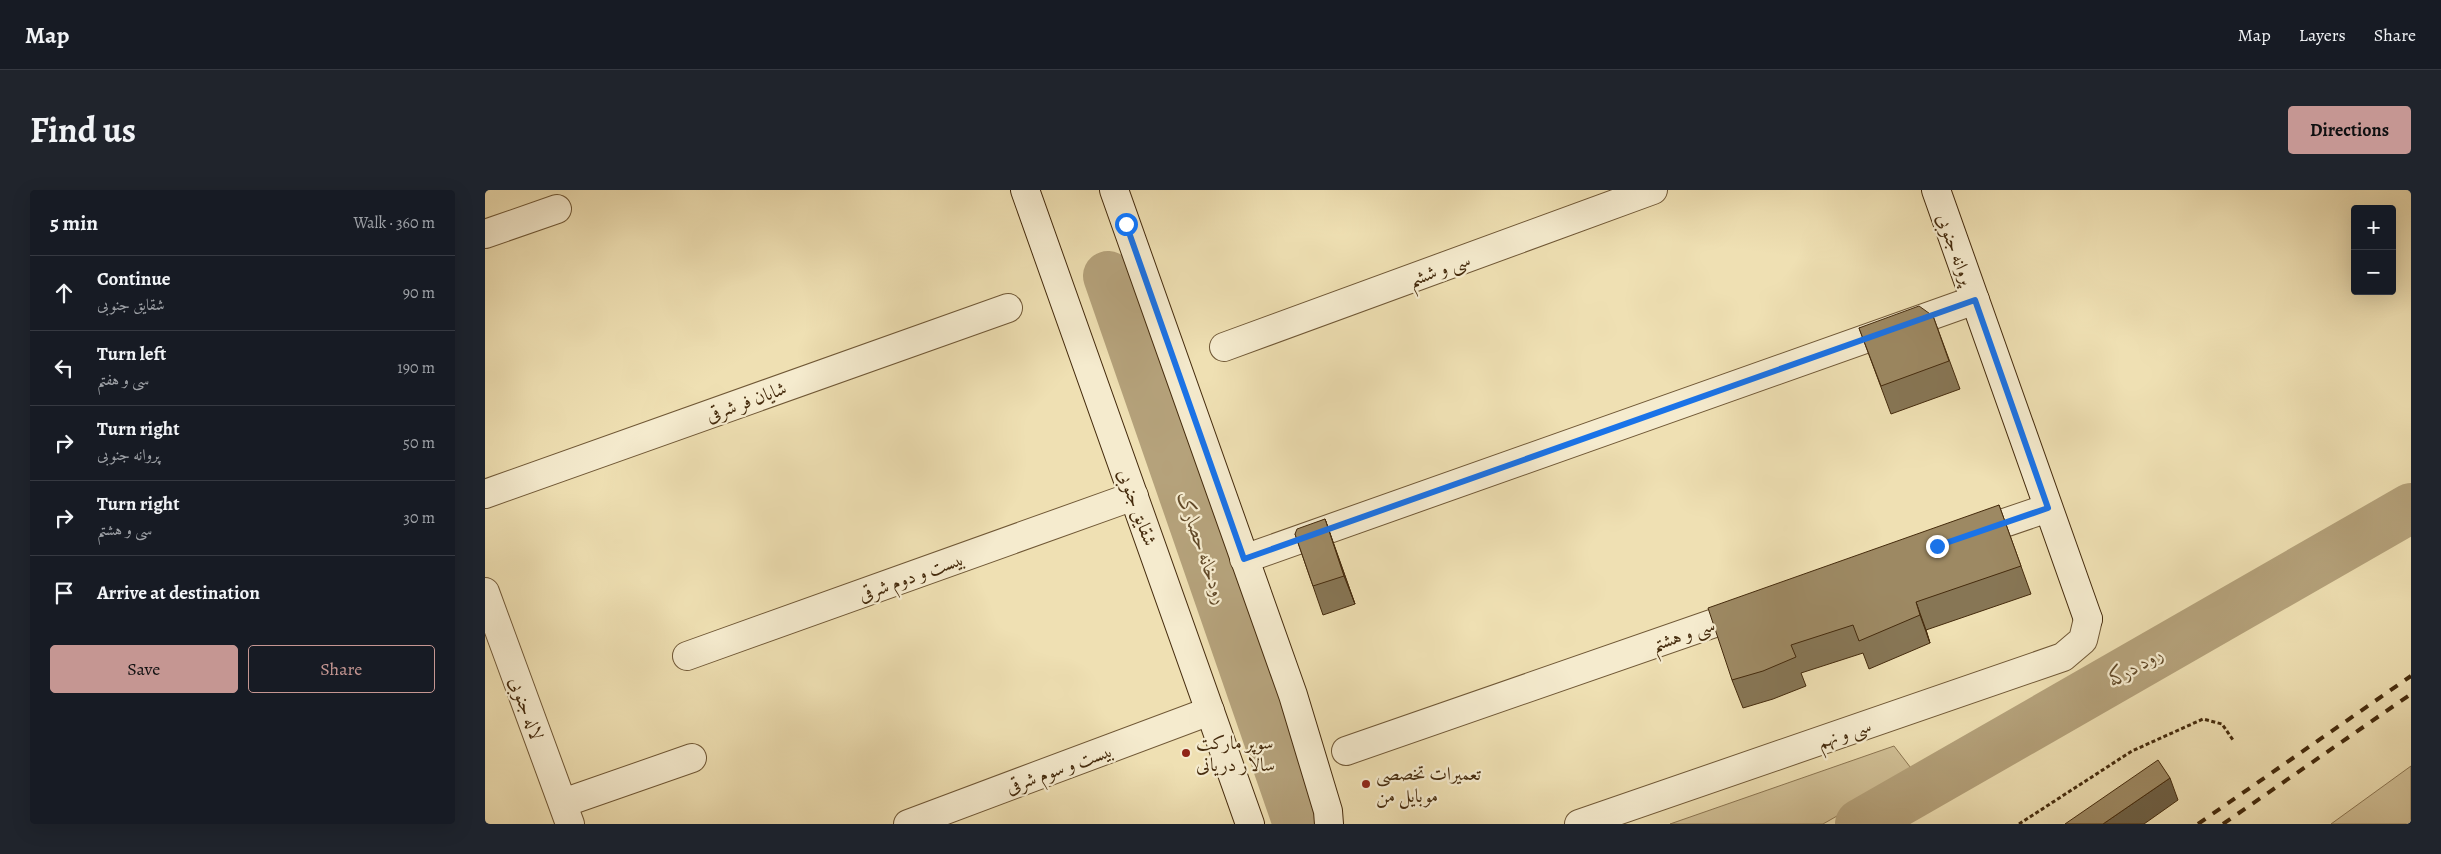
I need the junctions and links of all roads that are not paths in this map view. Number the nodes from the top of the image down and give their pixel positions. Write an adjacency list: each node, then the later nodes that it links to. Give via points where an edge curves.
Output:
1 (1025, 190): 11 (street, شقایق جنوبی)
2 (1114, 190): 14 (street)
3 (1653, 190): 9 (street, سی و ششم)
4 (1936, 190): 7 (street, پروانه جنوبی)
5 (557, 209): 6 (street)
6 (485, 234)
7 (1975, 300): 12 (street, پروانه جنوبی); 14 (street)
8 (1008, 308): 10 (street, شایان فر شرقی)
9 (1224, 348)
10 (485, 494)
11 (1134, 496): 18 (street, بیست و دوم شرقی); 19 (street, شقایق جنوبی)
12 (2048, 508): 13 (street); 17 (street, پروانه جنوبی)
13 (1945, 544)
14 (1244, 559): 23 (street, via 1293,695)
15 (485, 592): 22 (street, لاله جنوبی)
16 (1777, 602): 20 (street, سی و هشتم)
17 (2088, 619): 26 (street, سی و نهم, via 2083,640 2063,657)
18 (687, 656)
19 (1211, 711): 24 (street, بیست و سوم شرقی); 25 (street, شقایق جنوبی)
20 (1346, 751)
21 (693, 758): 22 (street)
22 (567, 814)
23 (1328, 817)
24 (908, 824)
25 (1250, 824)
26 (1579, 824)

